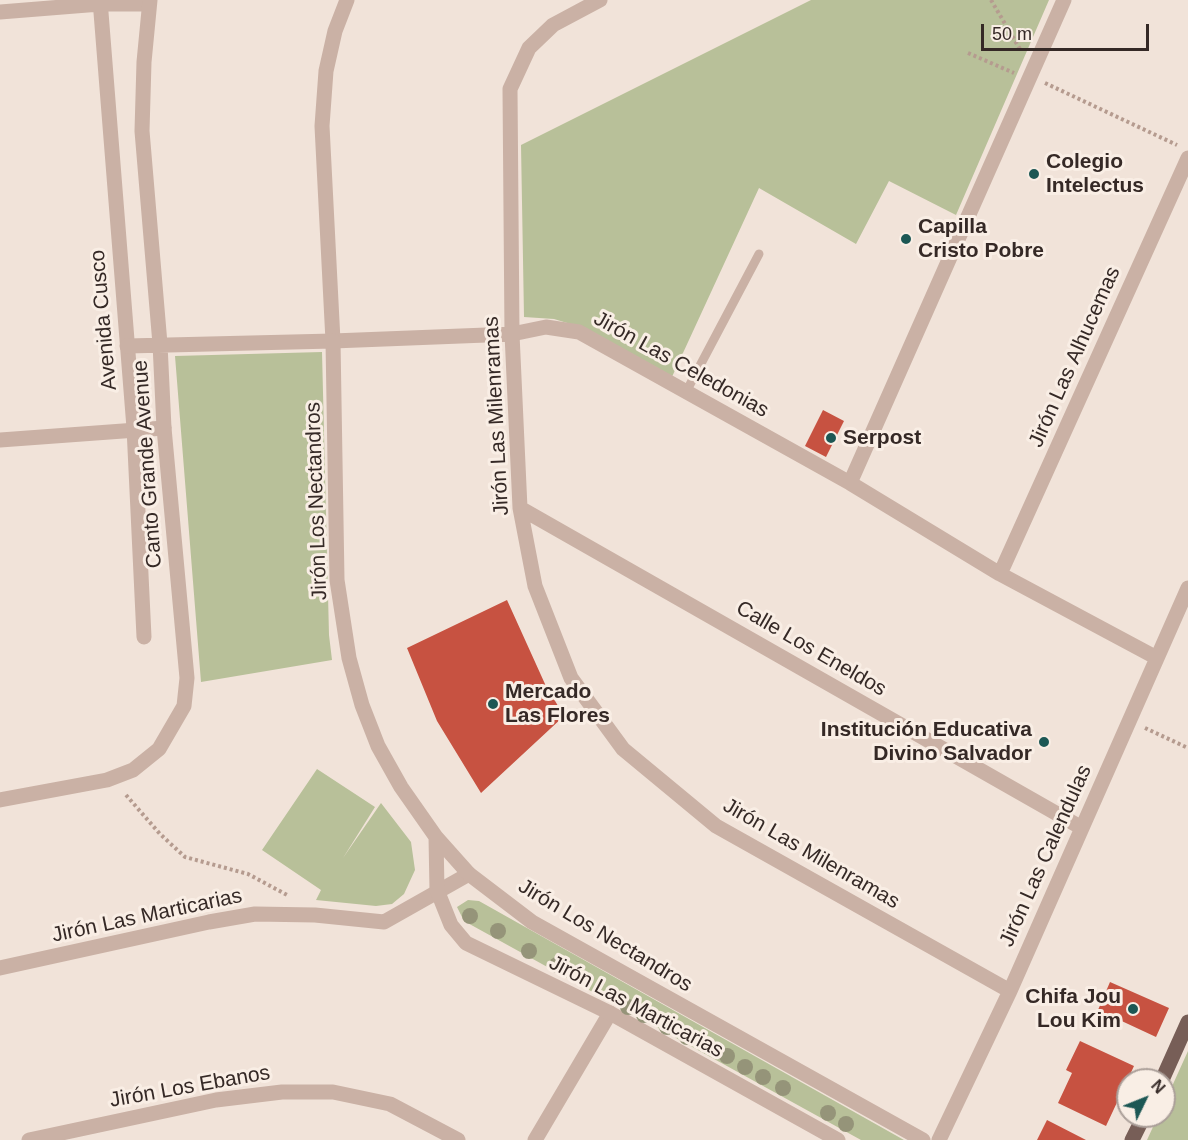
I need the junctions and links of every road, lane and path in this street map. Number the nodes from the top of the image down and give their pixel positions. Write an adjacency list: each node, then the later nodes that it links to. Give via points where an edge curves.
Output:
1 (347, 0): 16 (street, Jirón Los Nectandros, via 326,71 322,126)
2 (600, 0): 15 (street, Jirón Las Milenramas, via 553,25 529,48 510,90)
3 (991, 0): 9 (path)
4 (1064, 0): 11 (street)
5 (100, 2): 6 (street); 7 (street); 18 (street, Avenida Cusco)
6 (149, 2): 17 (street, Canto Grande Avenue, via 142,131)
7 (0, 12)
8 (968, 52): 10 (path)
9 (1023, 54)
10 (1014, 73)
11 (1031, 77): 12 (path); 23 (street)
12 (1178, 146)
13 (1188, 158): 25 (street, Jirón Las Alhucemas)
14 (759, 254): 19 (lane)
15 (512, 334): 16 (street, Jirón Las Celedonias); 19 (street, Jirón Las Celedonias, via 546,327 579,332); 24 (street, Jirón Las Milenramas)
16 (333, 341): 17 (street, Jirón Las Celedonias); 34 (street, Jirón Los Nectandros, via 337,580 349,658 378,746 401,788)
17 (160, 344): 18 (street, Jirón Las Celedonias); 21 (street, Canto Grande Avenue)
18 (127, 346): 20 (street, Avenida Cusco)
19 (686, 392): 23 (street, Jirón Las Celedonias)
20 (134, 428): 21 (street); 22 (street); 27 (street, Avenida Cusco)
21 (164, 428): 32 (street, Canto Grande Avenue, via 187,678 184,706 159,748 133,770 88,784)
22 (0, 440)
23 (850, 483): 25 (street, Jirón Las Celedonias)
24 (520, 508): 33 (street, Calle Los Eneldos); 39 (street, Jirón Las Milenramas, via 535,586 571,678 623,749 716,826)
25 (1000, 574): 28 (street, Jirón Las Celedonias)
26 (1188, 588): 28 (street, Jirón Las Calendulas)
27 (144, 637)
28 (1157, 658): 29 (street, Jirón Las Calendulas)
29 (1129, 721): 30 (path); 33 (street, Jirón Las Calendulas)
30 (1188, 748)
31 (126, 795): 37 (path, via 185,857 248,874)
32 (0, 800)
33 (1082, 828): 39 (street, Jirón Las Calendulas)
34 (436, 837): 35 (street, Jirón Los Nectandros); 36 (street, Jirón Las Marticarias)
35 (469, 874): 36 (street, Jirón Las Marticarias); 47 (street, Jirón Los Nectandros, via 532,922)
36 (437, 890): 38 (street, Jirón Las Marticarias, via 384,922 255,914); 40 (street, Jirón Las Marticarias, via 451,925 466,943)
37 (291, 897)
38 (0, 968)
39 (1010, 991): 48 (street, Jirón Las Calendulas)
40 (610, 1013): 45 (street); 46 (street, Jirón Las Marticarias)
41 (1188, 1022): 42 (main road)
42 (1167, 1068)
43 (29, 1140): 44 (street, Jirón Los Ebanos, via 216,1100 282,1092 333,1092 390,1104)
44 (458, 1140)
45 (535, 1140)
46 (838, 1140)
47 (923, 1140)
48 (939, 1140)

